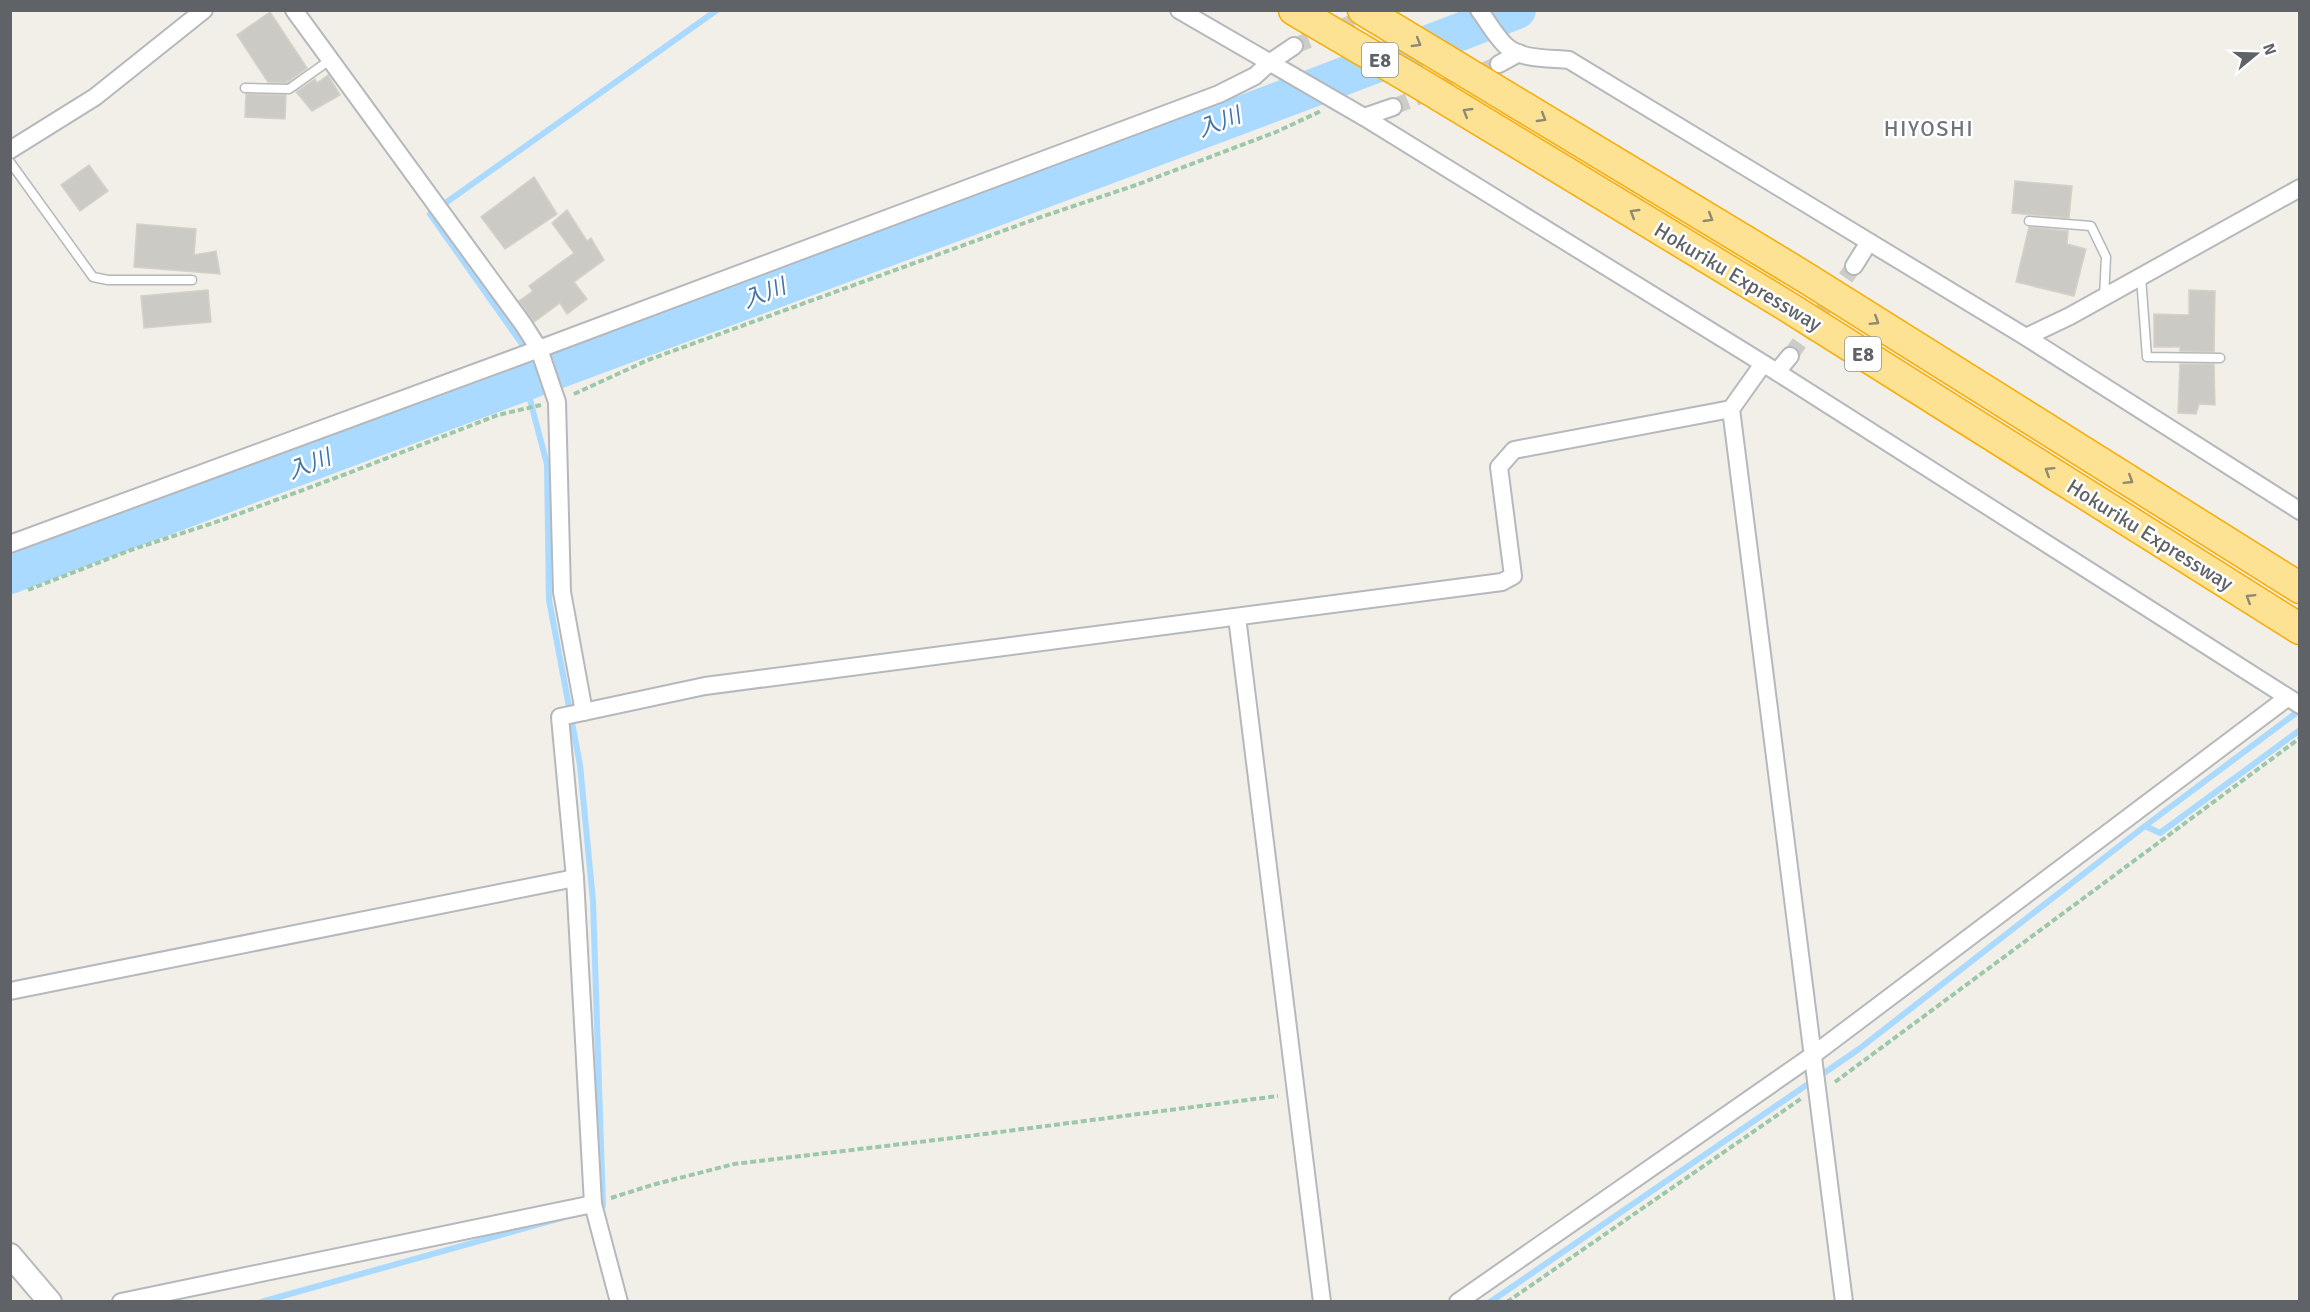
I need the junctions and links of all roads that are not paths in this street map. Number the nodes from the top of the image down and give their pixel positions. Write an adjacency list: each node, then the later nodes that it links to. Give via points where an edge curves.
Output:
1 (204, 10): 15 (street, via 95,97)
2 (294, 10): 9 (street)
3 (1179, 10): 10 (street)
4 (1294, 10): 35 (highway, Hokuriku Expressway / E8, one-way to 4, via 1785,305)
5 (1479, 10): 8 (street, via 1506,47)
6 (1371, 15): 33 (highway, Hokuriku Expressway / E8, one-way to 33, via 1803,276)
7 (1294, 46): 10 (street)
8 (1519, 53): 11 (street); 19 (street, via 1569,60)
9 (330, 60): 12 (lane, via 289,89); 25 (street)
10 (1269, 63): 14 (street); 25 (street, via 1255,76 1219,94)
11 (1499, 64)
12 (245, 88)
13 (1393, 107): 14 (street)
14 (1364, 117): 28 (street)
15 (10, 150)
16 (10, 162): 22 (lane, via 93,277)
17 (2300, 188): 21 (street)
18 (2029, 221): 23 (lane, via 2091,226 2106,257)
19 (1869, 242): 20 (street); 24 (street)
20 (1854, 266)
21 (2141, 277): 23 (street); 27 (lane, via 2147,357)
22 (192, 280)
23 (2104, 297): 24 (street)
24 (2026, 337): 31 (street)
25 (539, 349): 32 (street); 37 (street, via 556,398 562,592)
26 (1790, 356): 29 (street)
27 (2220, 358)
28 (1762, 364): 29 (street); 30 (street)
29 (1777, 372): 36 (street)
30 (1731, 409): 34 (street, via 1514,450 1499,466 1513,576 1502,582); 40 (street)
31 (2300, 511)
32 (10, 544)
33 (2300, 588)
34 (1237, 616): 37 (street, via 705,686); 46 (street)
35 (2300, 629)
36 (2294, 702): 40 (street)
37 (584, 712): 38 (street, via 560,717)
38 (575, 878): 39 (street); 41 (street)
39 (10, 991)
40 (1813, 1055): 47 (street); 48 (street)
41 (593, 1204): 44 (street); 45 (street)
42 (10, 1255): 43 (main road)
43 (50, 1302)
44 (121, 1302)
45 (619, 1302)
46 (1322, 1302)
47 (1458, 1302)
48 (1844, 1302)

